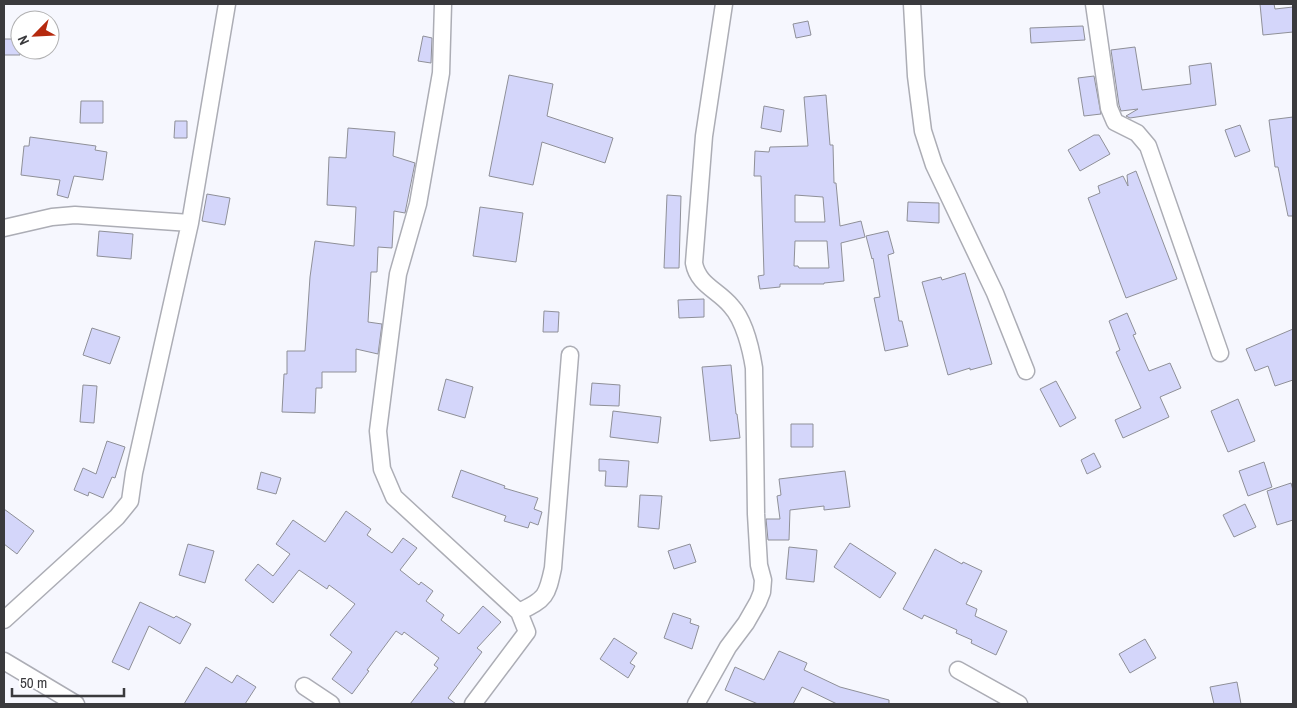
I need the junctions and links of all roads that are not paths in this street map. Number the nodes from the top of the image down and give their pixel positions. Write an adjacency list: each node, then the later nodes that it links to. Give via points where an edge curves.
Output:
1 (227, 4): 6 (street)
2 (443, 4): 11 (street, via 441,73 418,204 398,274 378,431 382,469 394,498)
3 (724, 4): 19 (street, via 704,136 694,263 700,280 734,310 751,352 754,368 756,514 763,580 758,602)
4 (912, 4): 10 (street, via 923,132 934,166 995,294)
5 (1094, 4): 8 (street, via 1109,108 1115,122 1137,133 1148,146)
6 (190, 223): 7 (street, via 75,215); 12 (street, via 130,501 117,517)
7 (4, 228)
8 (1220, 353)
9 (570, 355): 11 (street, via 553,568 548,592)
10 (1026, 371)
11 (520, 612): 18 (street, via 527,632)
12 (4, 620)
13 (4, 661): 16 (street)
14 (958, 670): 20 (street)
15 (304, 686): 17 (street)
16 (76, 704)
17 (331, 704)
18 (473, 704)
19 (696, 704)
20 (1019, 704)

